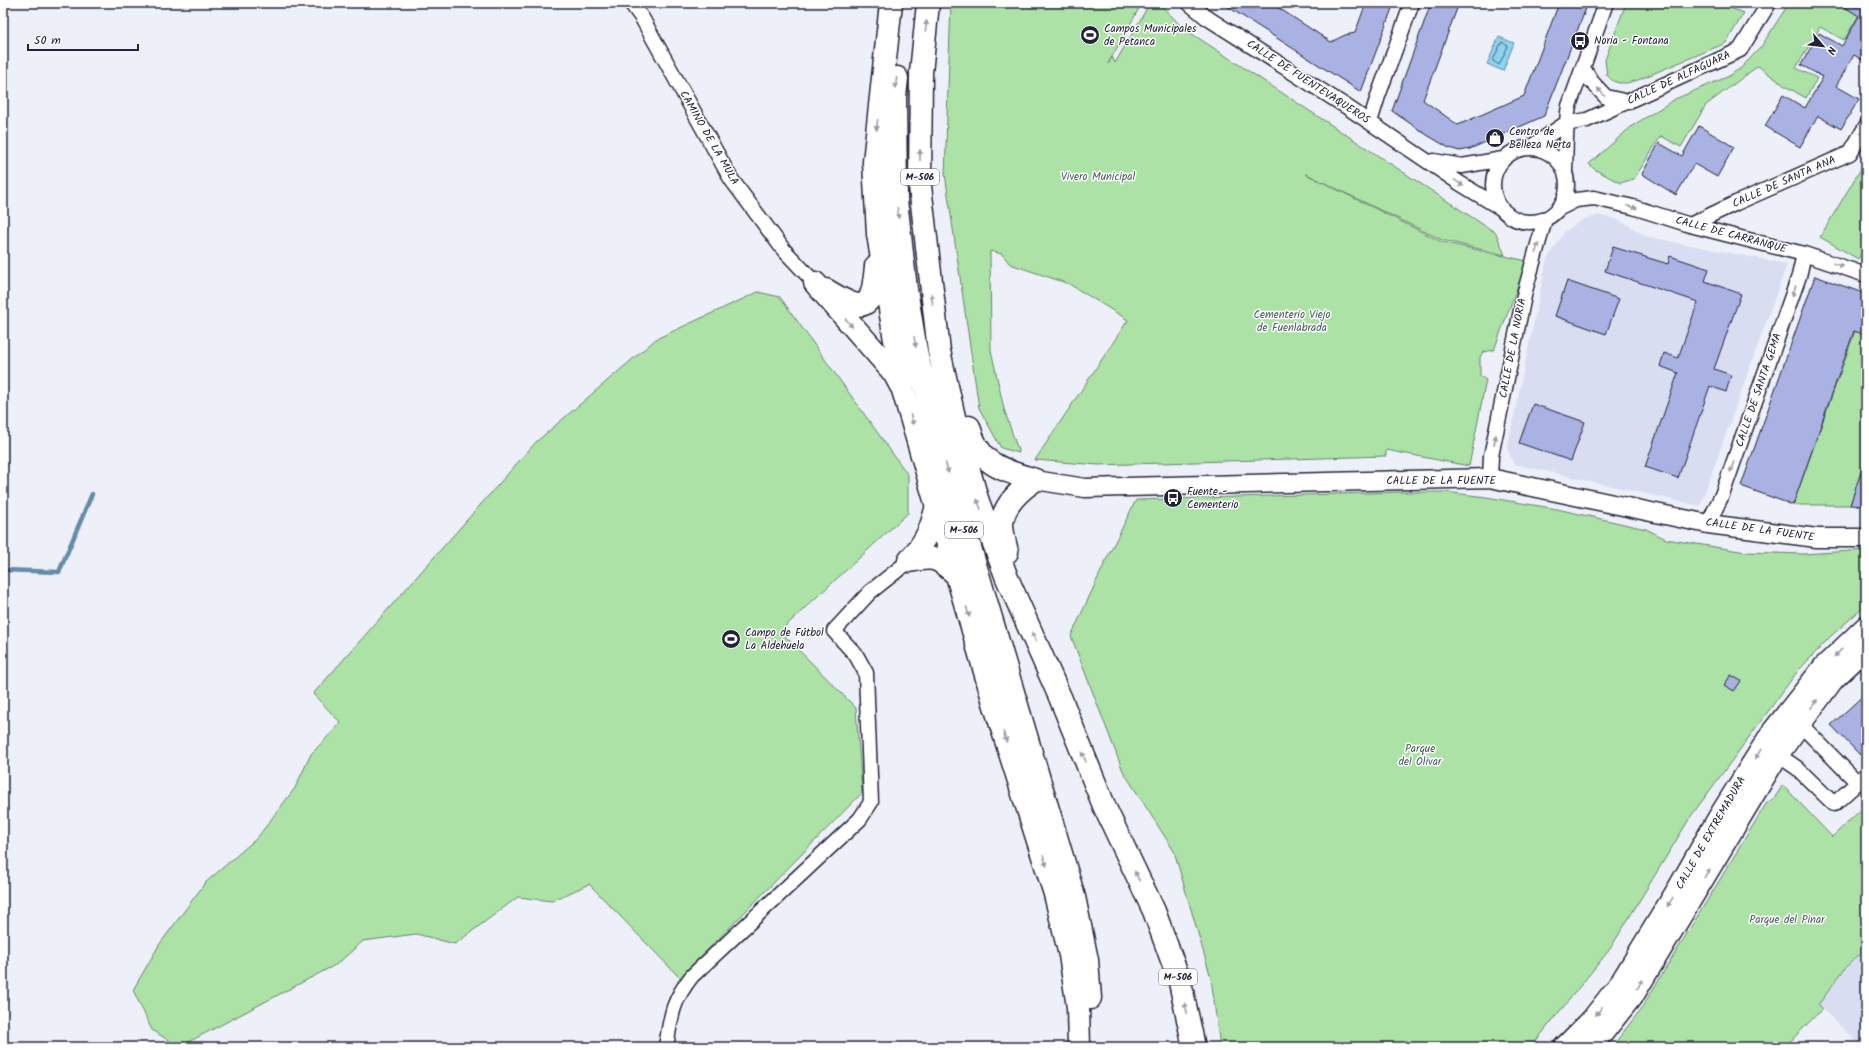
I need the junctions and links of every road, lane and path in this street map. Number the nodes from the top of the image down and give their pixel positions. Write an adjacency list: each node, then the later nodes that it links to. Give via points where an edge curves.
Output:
1 (631, 3): 26 (street, CAMINO DE LA MULA, via 642,18 731,179 783,249)
2 (891, 3): 23 (highway, one-way to 23, via 874,162)
3 (905, 3): 44 (highway, M-506, one-way to 44, via 894,96 896,200 917,357 958,507 1074,897 1087,960)
4 (928, 3): 27 (highway, M-506, one-way to 4, via 920,186 921,73)
5 (1189, 3): 11 (street, CALLE DE FUENTEVAQUEROS, via 1206,17)
6 (1412, 3): 11 (street)
7 (1606, 3): 9 (street)
8 (1769, 3): 10 (street, CALLE DE ALFAGUARA, via 1740,50)
9 (1583, 68): 10 (street, one-way to 9, via 1606,97); 12 (street)
10 (1628, 102): 12 (street, CALLE DE ALFAGUARA, via 1587,120)
11 (1370, 122): 16 (street, CALLE DE FUENTEVAQUEROS)
12 (1565, 124): 14 (street); 17 (street)
13 (1866, 126): 22 (street, CALLE DE SANTA ANA, via 1850,153)
14 (1531, 147): 15 (street, via 1516,150); 17 (street, via 1545,151 1557,159)
15 (1503, 159): 16 (street, CALLE DE FUENTEVAQUEROS, via 1462,166); 19 (street, via 1493,177 1492,187)
16 (1428, 160): 19 (street, CALLE DE FUENTEVAQUEROS, one-way to 19)
17 (1566, 176): 18 (street, CALLE DE CARRANQUE, via 1582,192); 20 (street, via 1566,196)
18 (1594, 198): 20 (street, CALLE DE CARRANQUE, via 1576,200); 22 (street, CALLE DE CARRANQUE, one-way to 22, via 1634,207)
19 (1499, 207): 21 (street, via 1516,220 1527,222)
20 (1558, 209): 21 (street)
21 (1545, 219): 29 (street, CALLE DE LA NORIA, one-way to 21, via 1491,456 1525,291)
22 (1690, 225): 24 (street, CALLE DE CARRANQUE)
23 (878, 234): 26 (highway, via 874,289 866,303 854,304 842,300); 28 (highway)
24 (1804, 254): 25 (street, CALLE DE CARRANQUE, one-way to 25); 32 (street, CALLE DE SANTA GEMA, one-way to 32, via 1799,276 1725,488)
25 (1866, 275)
26 (814, 283): 28 (highway, one-way to 28, via 894,374)
27 (939, 351): 30 (highway, via 960,395 977,450 998,466); 36 (highway, M-506, one-way to 27, via 977,499)
28 (903, 390): 31 (highway, one-way to 31)
29 (1490, 478): 30 (street, CALLE DE LA FUENTE, via 1085,488); 32 (street, CALLE DE LA FUENTE)
30 (1035, 480): 36 (highway, via 1020,490 1002,523)
31 (937, 505): 34 (highway, via 931,529 922,546); 35 (highway)
32 (1708, 524): 33 (street, CALLE DE LA FUENTE, via 1817,538)
33 (1866, 538)
34 (909, 561): 35 (highway, via 929,557 941,562); 42 (street, via 870,592 834,631 856,655 866,673 872,802 860,819 692,976 679,992)
35 (957, 575): 43 (highway, one-way to 43, via 995,706 1055,894 1070,956 1078,1007)
36 (1020, 605): 45 (highway, M-506, one-way to 36, via 1180,982 1154,911 1105,808)
37 (1866, 626): 46 (main road, CALLE DE EXTREMADURA, one-way to 46, via 1824,666 1771,733 1620,983 1591,1020)
38 (1866, 649): 39 (main road, CALLE DE EXTREMADURA, one-way to 38, via 1834,679)
39 (1800, 724): 40 (main road, CALLE DE EXTREMADURA); 41 (street)
40 (1778, 755): 41 (street, via 1797,768 1834,804); 47 (main road, CALLE DE EXTREMADURA, one-way to 40, via 1635,993)
41 (1862, 779)
42 (666, 1047)
43 (1079, 1047)
44 (1092, 1047)
45 (1194, 1047)
46 (1564, 1047)
47 (1589, 1047)

